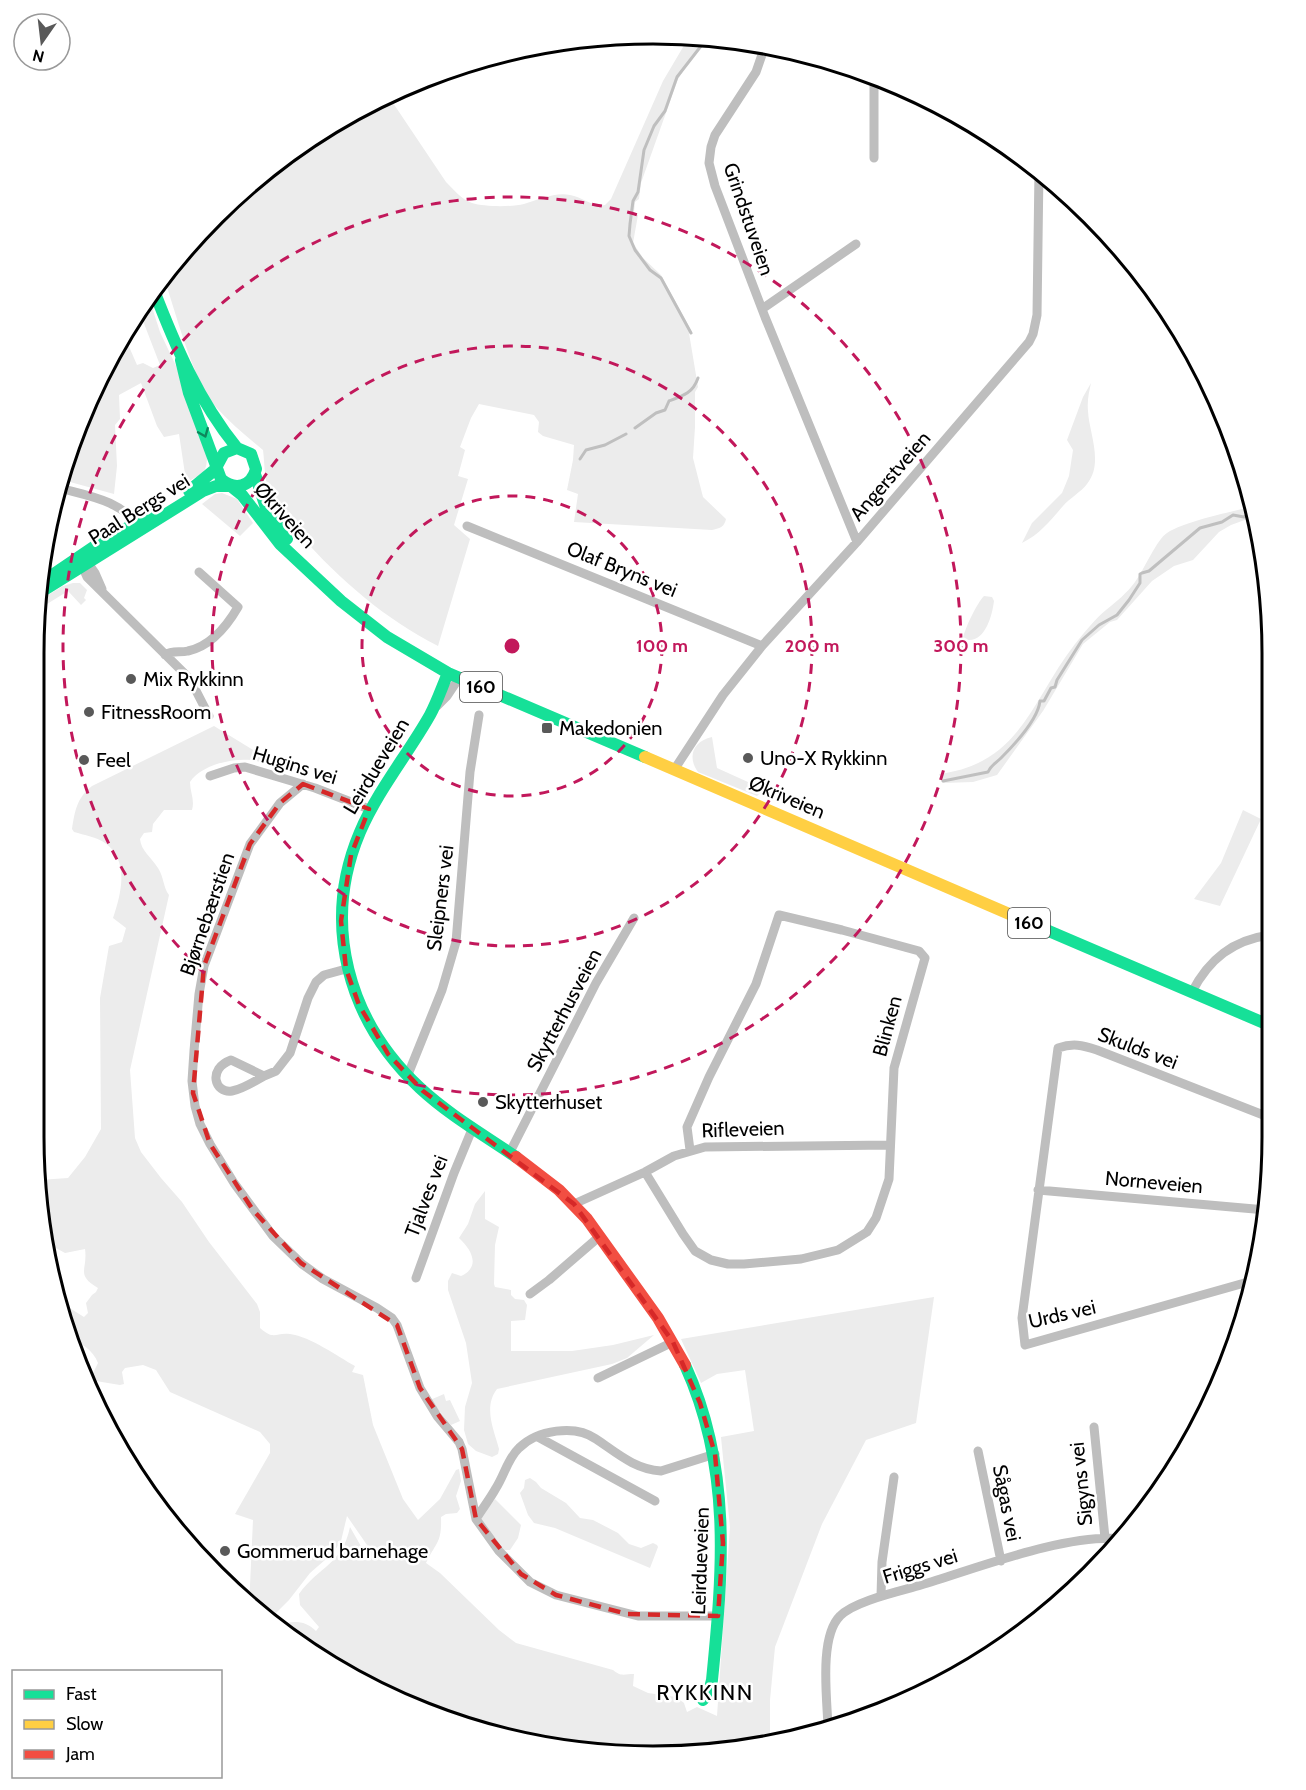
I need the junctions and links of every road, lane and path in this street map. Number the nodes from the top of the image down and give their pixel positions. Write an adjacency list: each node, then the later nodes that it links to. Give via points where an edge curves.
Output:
1 (762, 54): 7 (street, Grindstuveien, via 756,72 715,135 709,163)
2 (874, 85): 3 (street)
3 (874, 158)
4 (1039, 181): 16 (street, Angerstveien, via 1037,315 1033,334)
5 (856, 244): 7 (street, Grindstuveien)
6 (157, 299): 8 (main road, 160)
7 (762, 309): 16 (street, Grindstuveien)
8 (181, 360): 9 (main road, 160, via 212,418); 10 (main road, 160, one-way to 10)
9 (237, 448): 10 (main road, via 224,453); 11 (main road, 160, via 254,459)
10 (217, 467): 12 (main road, 160, via 221,479); 14 (main road, Paal Bergs vei, via 209,477)
11 (255, 474): 12 (main road, via 246,485); 18 (main road, Økriveien / 160, via 265,505)
12 (231, 486): 14 (main road, Paal Bergs vei, via 203,491); 18 (main road, Økriveien / 160, via 280,544)
13 (66, 490): 14 (street, via 114,504)
14 (139, 526): 17 (main road, Paal Bergs vei)
15 (467, 526): 22 (street, Olaf Bryns vei)
16 (857, 542): 22 (street, Angerstveien)
17 (83, 562): 20 (main road, Paal Bergs vei); 21 (main road, Paal Bergs vei); 23 (street, via 87,577)
18 (308, 570): 24 (main road, Økriveien / 160, via 387,636)
19 (199, 572): 23 (street, via 237,607 211,641 189,651)
20 (48, 579)
21 (48, 587)
22 (762, 646): 27 (street, Angerstveien, via 723,694)
23 (165, 655): 26 (street, via 190,680)
24 (453, 675): 27 (main road, Økriveien / 160); 30 (main road, Leirdueveien)
25 (479, 715): 37 (street, Sleipners vei, via 470,772 456,942 442,990)
26 (209, 716)
27 (674, 770): 34 (main road, Økriveien / 160)
28 (210, 776): 29 (street, Hugins vei, via 245,767)
29 (303, 784): 30 (street, Hugins vei); 59 (street, Bjørnebærstien, via 280,803 250,844 204,966 194,1051 196,1111 220,1161 273,1236 323,1279 377,1308 398,1325 420,1388 462,1449)
30 (369, 809): 33 (main road, Leirdueveien, via 344,885 341,921)
31 (634, 918): 42 (street, Skytterhusveien, via 591,992)
32 (1262, 937): 34 (street, via 1224,951 1206,968)
33 (346, 969): 36 (street, via 324,975 316,982 287,1059 276,1071); 37 (main road, Leirdueveien, via 374,1034)
34 (1192, 992): 35 (main road, Økriveien / 160)
35 (1262, 1022)
36 (264, 1076): 36 (street, via 231,1092 218,1085 216,1070 231,1060)
37 (407, 1077): 39 (main road, Leirdueveien)
38 (1262, 1114): 44 (street, Skulds vei, via 1097,1050 1070,1044 1058,1048)
39 (473, 1127): 42 (main road, Leirdueveien); 48 (street, Tjalves vei)
40 (890, 1144): 41 (street, Rifleveien); 41 (street, Blinken, via 894,1068 925,958 919,951 780,915 756,984 687,1127); 43 (street, Blinken, via 885,1195 867,1232 838,1250 801,1259 728,1264 711,1260 695,1251 682,1234)
41 (690, 1150): 43 (street, Rifleveien)
42 (510, 1152): 45 (main road, Leirdueveien)
43 (645, 1172): 45 (street, Rifleveien)
44 (1038, 1190): 46 (street, Norneveien); 49 (street, Urds vei, via 1022,1318 1026,1345)
45 (574, 1204): 47 (main road, Leirdueveien)
46 (1258, 1209)
47 (600, 1236): 50 (street); 51 (main road, Leirdueveien)
48 (416, 1278)
49 (1245, 1283)
50 (531, 1294)
51 (673, 1342): 52 (street); 56 (main road, Leirdueveien, via 700,1403)
52 (597, 1378)
53 (1094, 1427): 60 (street, Sigyns vei)
54 (538, 1437): 56 (street, via 576,1430 592,1436 637,1467 661,1471); 58 (street); 59 (street, via 519,1448)
55 (978, 1451): 62 (street, Sågas vei)
56 (715, 1454): 64 (main road, Leirdueveien, via 723,1533)
57 (894, 1476): 63 (street)
58 (655, 1501)
59 (476, 1519): 64 (street, Bjørnebærstien, via 521,1574 546,1591 638,1616)
60 (1104, 1538): 61 (street, Friggs vei); 62 (street, Friggs vei)
61 (1112, 1538)
62 (1001, 1561): 63 (street, Friggs vei)
63 (881, 1596): 66 (street, Friggs vei, via 845,1612 833,1628 826,1664)
64 (718, 1616): 65 (main road, Leirdueveien, via 710,1692)
65 (703, 1700)
66 (828, 1721)

